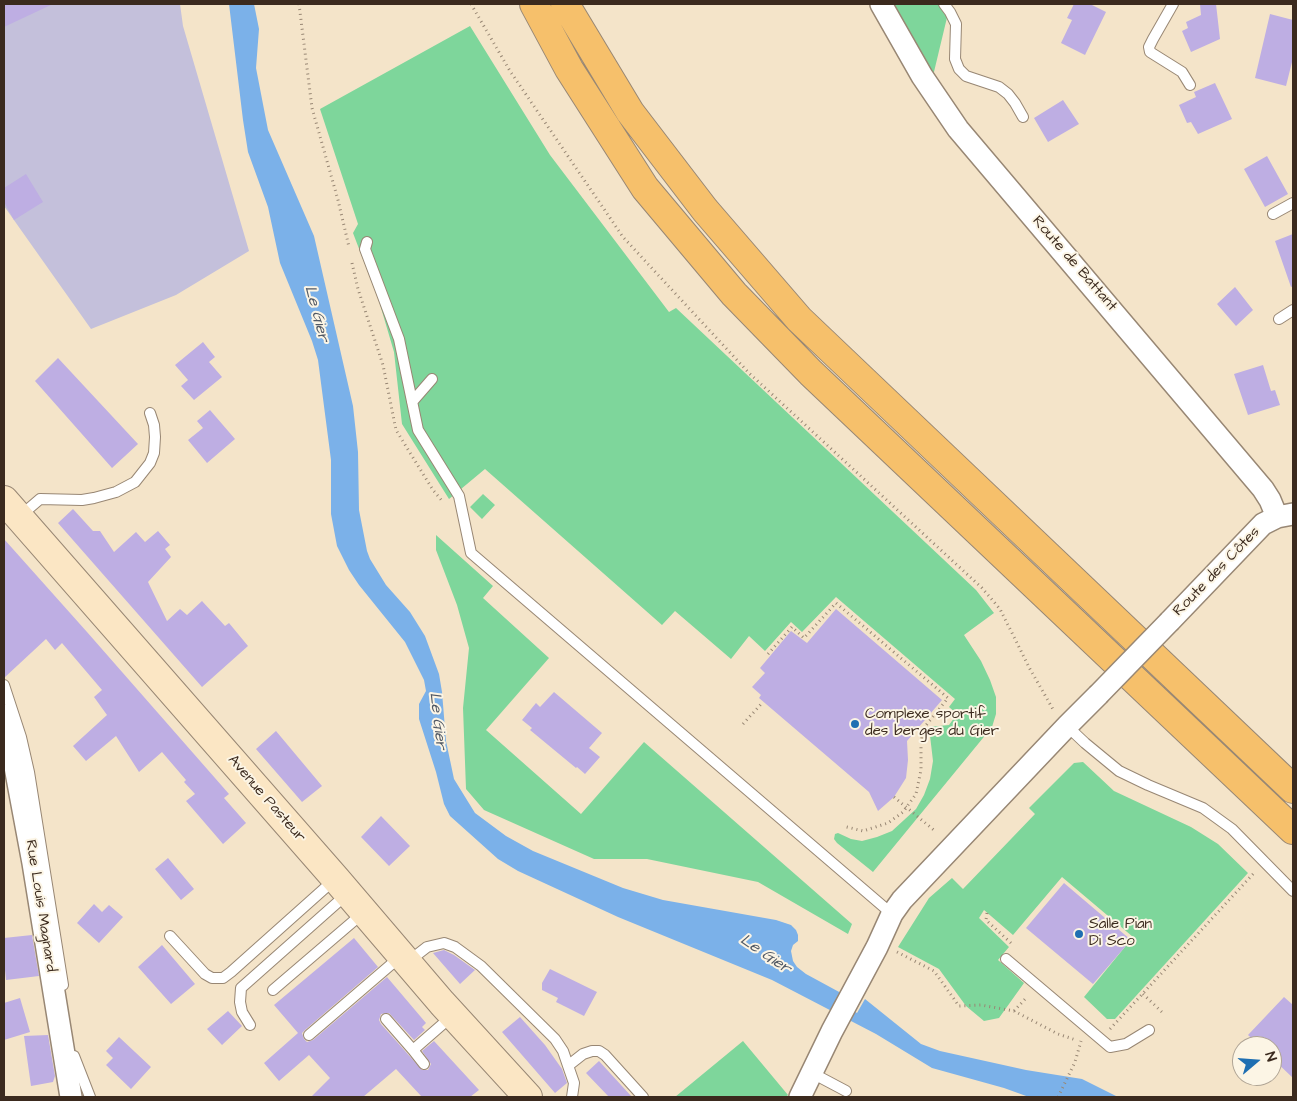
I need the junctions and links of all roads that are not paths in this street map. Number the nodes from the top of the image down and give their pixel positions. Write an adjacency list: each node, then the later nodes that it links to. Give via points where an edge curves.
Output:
1 (534, 4): 22 (highway, via 569,69 645,188 734,294 811,373)
2 (565, 4): 21 (highway, via 630,112 705,210 799,319)
3 (881, 4): 17 (street, Route de Battant, via 922,76 958,129)
4 (944, 4): 7 (lane, via 956,24 955,59 958,69 966,76 999,87 1008,94)
5 (1174, 4): 6 (lane, via 1153,39 1150,52 1182,72)
6 (1190, 85)
7 (1023, 117)
8 (1293, 202): 9 (lane)
9 (1273, 214)
10 (367, 242): 14 (lane, via 365,249 399,339)
11 (1293, 310): 12 (lane)
12 (1279, 319)
13 (432, 379): 14 (lane)
14 (412, 402): 25 (lane, via 418,430 459,496 471,553)
15 (150, 413): 16 (lane, via 156,437 154,453 135,482 94,498 40,499)
16 (11, 509): 24 (main road, Avenue Pasteur)
17 (1285, 515): 20 (street, Route des Côtes, bridge, via 1263,524)
18 (4, 685): 41 (lane, via 29,772 72,1050)
19 (5, 724): 40 (street, Rue Louis Magnard, via 33,863)
20 (1066, 727): 23 (lane, via 1119,771 1203,808 1232,829); 25 (street, Route des Côtes)
21 (1293, 789)
22 (1293, 830)
23 (1293, 891)
24 (349, 895): 26 (lane, via 223,978 205,974); 27 (main road, Avenue Pasteur); 29 (lane); 32 (lane, via 241,988 242,1012)
25 (892, 914): 38 (street, Route des Côtes)
26 (170, 936)
27 (404, 959): 30 (main road, Avenue Pasteur); 34 (lane); 37 (lane, via 435,944 444,942 455,947 481,966 555,1039)
28 (1006, 959): 33 (lane, via 1110,1047 1126,1044)
29 (273, 990)
30 (452, 1015): 35 (lane); 42 (main road, Avenue Pasteur)
31 (386, 1019): 35 (lane)
32 (250, 1025)
33 (1149, 1030)
34 (309, 1035)
35 (413, 1050): 36 (lane)
36 (424, 1064)
37 (569, 1065): 43 (lane, via 574,1083); 44 (lane, via 583,1054 599,1051)
38 (812, 1072): 39 (lane); 45 (street)
39 (846, 1091)
40 (71, 1097)
41 (90, 1097)
42 (527, 1097)
43 (572, 1097)
44 (643, 1097)
45 (800, 1097)

